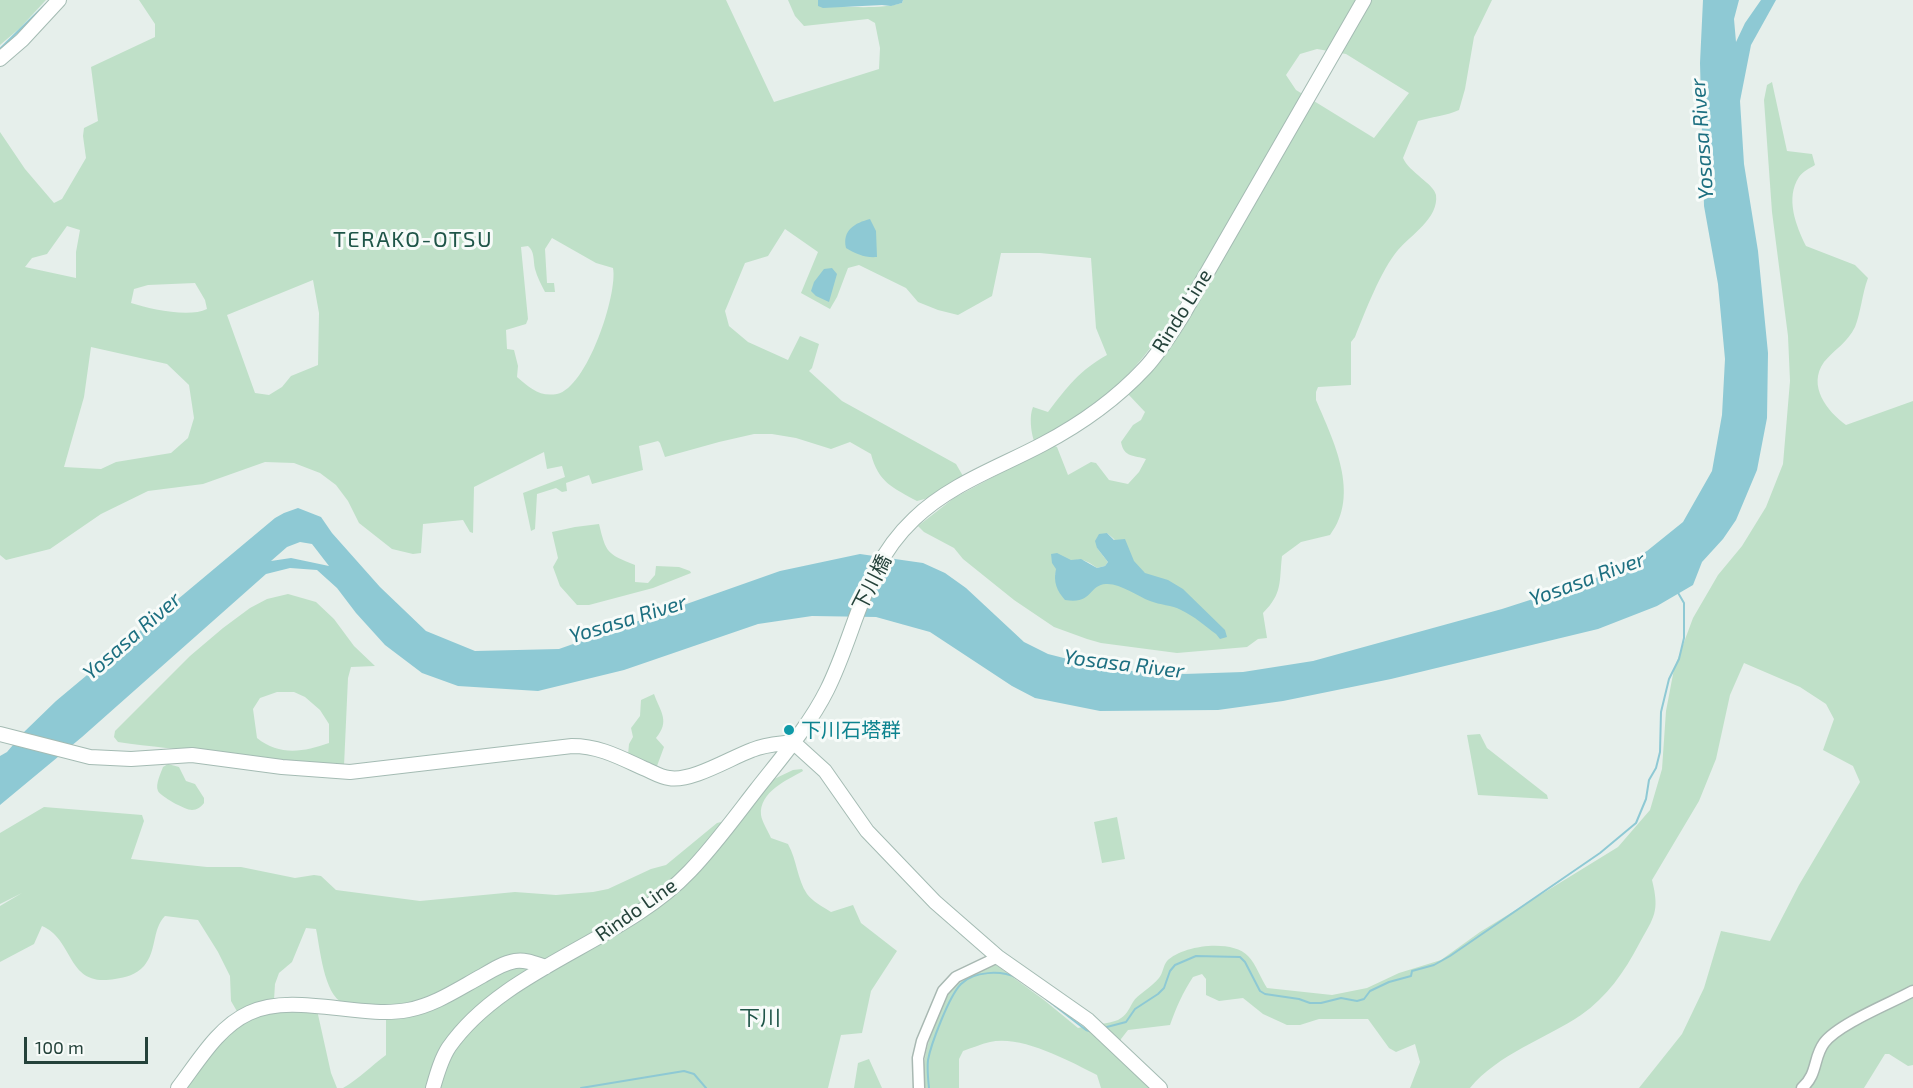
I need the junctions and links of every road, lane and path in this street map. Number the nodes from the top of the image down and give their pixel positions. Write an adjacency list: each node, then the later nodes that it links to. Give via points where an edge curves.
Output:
1 (59, 0): 3 (street)
2 (1364, 0): 4 (street, Rindo Line, via 1187,308 1147,366 1096,411 1044,444 954,489)
3 (0, 59)
4 (904, 530): 5 (street, 下川橋, via 869,581)
5 (847, 639): 7 (street, Rindo Line, via 826,691)
6 (0, 734): 7 (street, via 83,756 131,759 192,755 350,772 588,746 669,778 695,774 770,744)
7 (793, 742): 8 (street, via 825,771 875,839 935,902); 9 (street, Rindo Line, via 712,846 672,888 632,917)
8 (998, 957): 13 (street, via 956,977 943,991 922,1041); 14 (street, via 1088,1020)
9 (546, 967): 11 (street, via 517,960 500,965 428,1005 406,1011 272,1006 251,1012 219,1035); 12 (street, Rindo Line, via 482,1011 448,1048)
10 (1913, 991): 15 (street, via 1832,1035 1821,1049 1813,1075)
11 (178, 1088)
12 (433, 1088)
13 (919, 1088)
14 (1160, 1088)
15 (1802, 1088)

